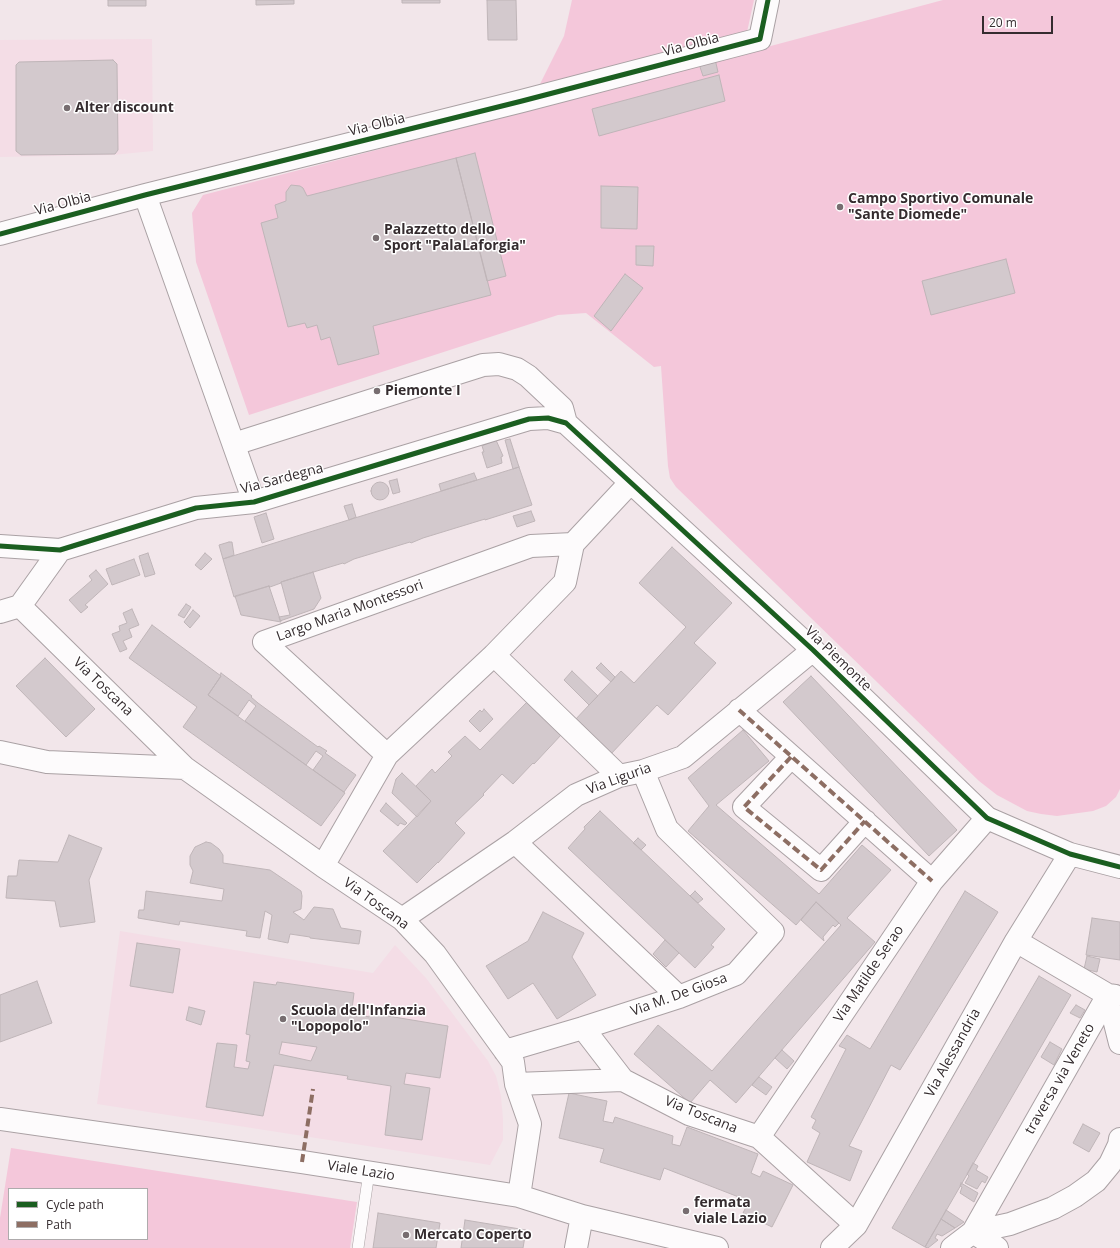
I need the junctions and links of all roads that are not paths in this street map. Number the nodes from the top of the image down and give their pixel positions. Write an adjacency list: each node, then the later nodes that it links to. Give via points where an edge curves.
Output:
1 (768, 0): 2 (street, Via Olbia, via 760,39)
2 (145, 195): 3 (street, Via Olbia); 5 (street)
3 (0, 234)
4 (566, 423): 5 (street, via 562,408 528,376 517,369 499,364 483,366); 6 (street, Via Piemonte); 7 (street, Via Sardegna, via 548,418 529,419)
5 (234, 444): 7 (street)
6 (630, 483): 8 (street); 12 (street, Via Piemonte)
7 (254, 502): 10 (street, Via Sardegna, via 196,508)
8 (573, 544): 13 (street, via 565,582); 16 (street, Largo Maria Montessori, via 531,546 264,642)
9 (0, 546): 10 (street, Via Sardegna)
10 (60, 550): 11 (street)
11 (10, 609): 18 (street, Via Toscana)
12 (812, 650): 14 (street, Via Liguria); 21 (street, Via Piemonte)
13 (494, 655): 16 (street); 20 (street)
14 (739, 710): 17 (street); 19 (street, Via Liguria, via 682,757)
15 (0, 752): 18 (street, via 46,762)
16 (387, 755): 25 (street)
17 (791, 757): 22 (street); 22 (street, via 744,807 821,870)
18 (185, 768): 25 (street, Via Toscana)
19 (643, 771): 20 (street, Via Liguria); 31 (street, Via M. De Giosa, via 667,829 773,932 736,974)
20 (619, 776): 23 (street, Via Liguria, via 576,795)
21 (987, 818): 24 (street, Via Piemonte); 27 (street, Via Matilde Serao)
22 (864, 821): 27 (street)
23 (515, 842): 28 (street, Via Liguria); 31 (street)
24 (1070, 854): 26 (street, Via Piemonte); 29 (street, Via Alessandria)
25 (323, 866): 28 (street, Via Toscana)
26 (1120, 867)
27 (932, 881): 38 (street, Via Matilde Serao)
28 (402, 919): 34 (street, Via Toscana, via 435,954)
29 (1016, 941): 30 (street); 43 (street, Via Alessandria)
30 (1114, 996): 33 (street); 44 (street, traversa via Veneto)
31 (679, 997): 32 (street, Via M. De Giosa)
32 (583, 1028): 34 (street, Via M. De Giosa); 35 (street)
33 (1120, 1043)
34 (505, 1051): 36 (street, Via Toscana, via 513,1062)
35 (623, 1080): 36 (street, Via Toscana); 38 (street, Via Toscana, via 689,1114)
36 (516, 1084): 41 (street, Via Toscana, via 530,1124)
37 (1, 1124): 40 (street, Viale Lazio)
38 (759, 1137): 43 (street, Via Toscana)
39 (1120, 1139): 44 (street, via 1110,1164 1096,1181 1075,1196 1053,1208 1010,1224)
40 (369, 1172): 41 (street, Viale Lazio); 45 (lane)
41 (519, 1196): 42 (street, Viale Lazio)
42 (582, 1216): 46 (street); 47 (street, Viale Lazio)
43 (856, 1225): 48 (street, Via Alessandria)
44 (973, 1232): 49 (street, traversa via Veneto); 50 (street)
45 (358, 1248)
46 (576, 1248)
47 (717, 1248)
48 (832, 1248)
49 (952, 1248)
50 (998, 1248)

